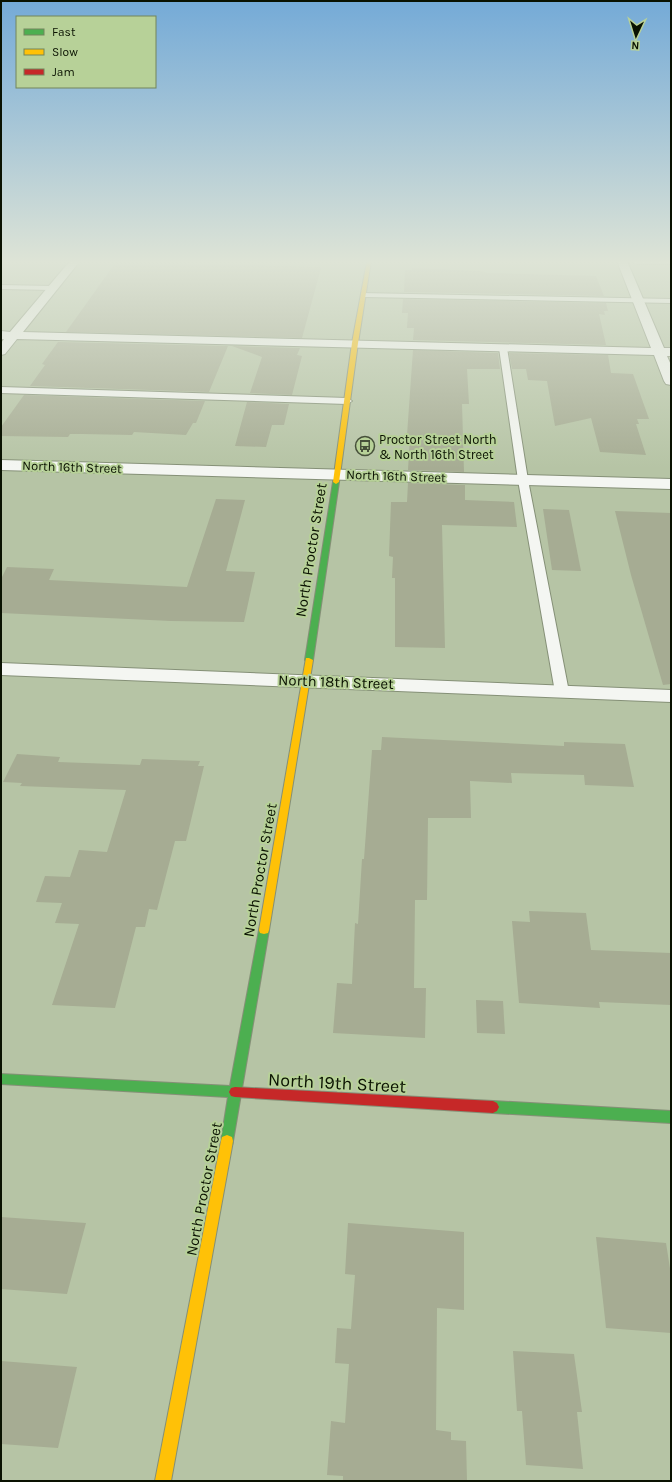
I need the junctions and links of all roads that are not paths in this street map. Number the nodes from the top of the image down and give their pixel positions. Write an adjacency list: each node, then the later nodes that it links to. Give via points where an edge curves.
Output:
1 (18, 330): 5 (street)
2 (357, 330): 6 (street, North Proctor Street)
3 (654, 330): 9 (street)
4 (1, 335): 5 (street)
5 (14, 335): 6 (street); 8 (street)
6 (355, 343): 7 (street); 12 (street, North Proctor Street)
7 (503, 348): 9 (street); 15 (lane)
8 (1, 351)
9 (665, 352): 10 (street)
10 (671, 381)
11 (1, 390): 12 (lane)
12 (347, 401): 14 (street, North Proctor Street)
13 (1, 465): 14 (street, North 16th Street)
14 (337, 474): 15 (street, North 16th Street); 18 (street, North Proctor Street)
15 (523, 480): 16 (street, North 16th Street); 19 (lane)
16 (671, 484)
17 (1, 669): 18 (street, North 18th Street)
18 (306, 681): 19 (street, North 18th Street); 22 (street, North Proctor Street)
19 (562, 692): 20 (street, North 18th Street)
20 (671, 696)
21 (1, 1079): 22 (street, North 19th Street)
22 (236, 1093): 23 (street, North 19th Street); 24 (street, North Proctor Street)
23 (671, 1117)
24 (163, 1481)

